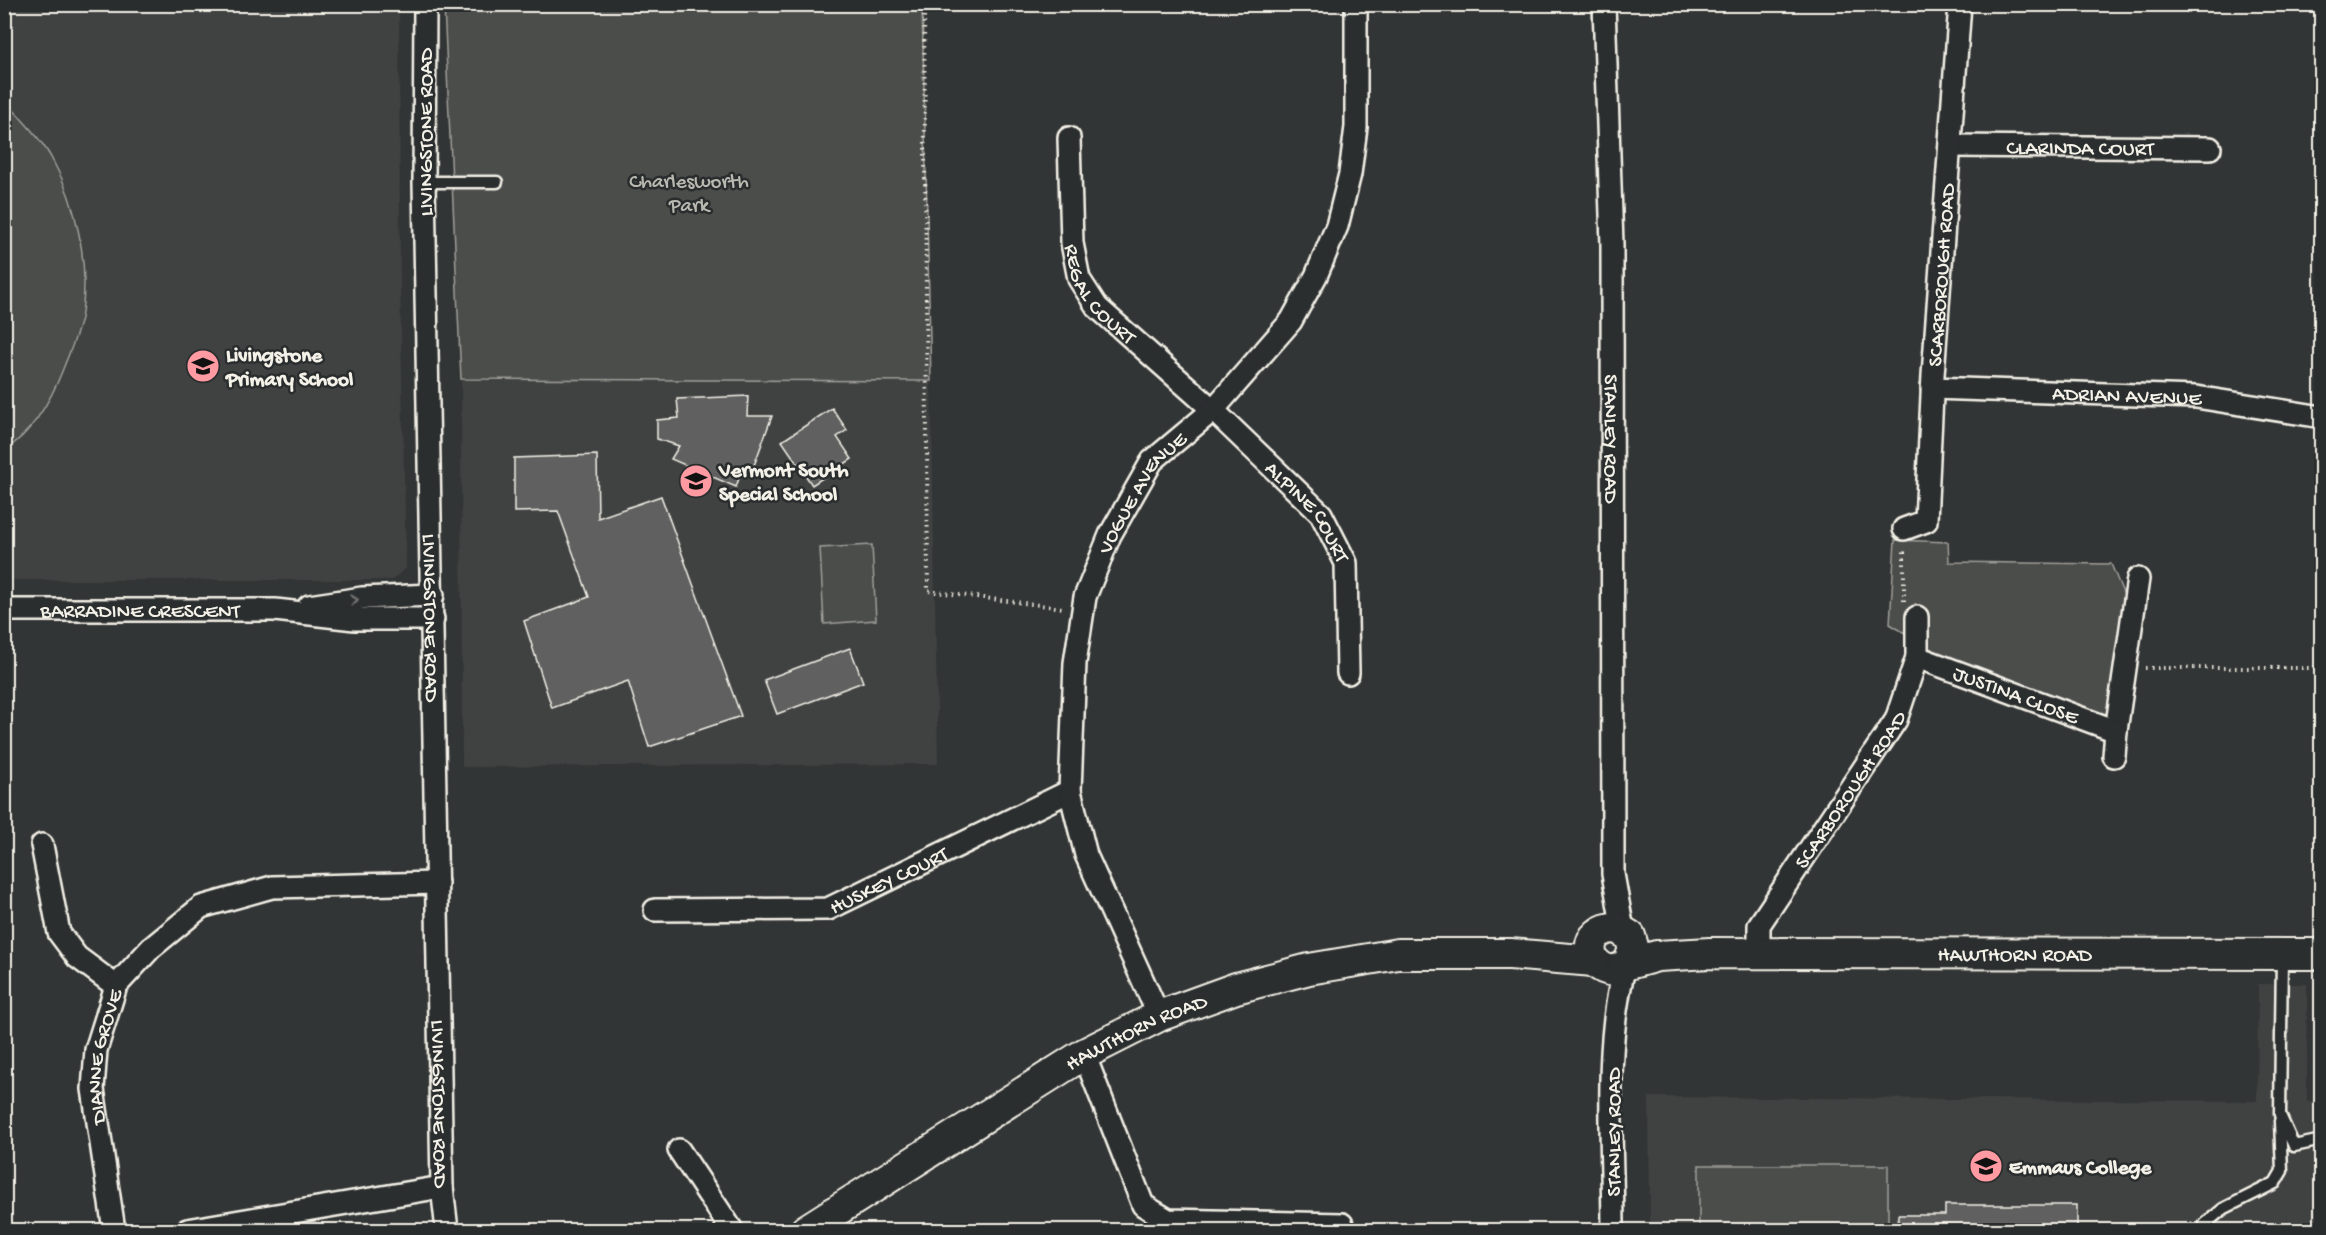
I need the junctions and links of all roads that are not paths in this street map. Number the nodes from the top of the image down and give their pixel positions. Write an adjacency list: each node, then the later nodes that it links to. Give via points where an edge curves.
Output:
1 (425, 4): 8 (street, LIVINGSTONE ROAD)
2 (1356, 4): 11 (street, VOGUE AVENUE, via 1356,127 1337,226 1291,321)
3 (1604, 4): 28 (street, STANLEY ROAD, via 1612,245 1613,874 1604,920)
4 (1960, 4): 6 (street, SCARBOROUGH ROAD)
5 (1069, 138): 11 (street, REGAL COURT, via 1072,243 1079,279 1097,308)
6 (1950, 146): 7 (street, CLARINDA COURT); 10 (street, SCARBOROUGH ROAD)
7 (2210, 148)
8 (424, 182): 9 (lane); 15 (street, LIVINGSTONE ROAD)
9 (497, 182)
10 (1932, 388): 12 (street, ADRIAN AVENUE, via 2196,397); 13 (street, SCARBOROUGH ROAD, via 1926,521)
11 (1213, 410): 21 (street, ALPINE COURT, via 1321,514 1346,563); 24 (street, VOGUE AVENUE, via 1152,461 1110,535 1085,597 1075,663)
12 (2322, 417)
13 (1904, 535)
14 (2138, 579): 22 (street)
15 (433, 595): 18 (street, BARRADINE CRESCENT, one-way to 15, via 362,598); 19 (street, LIVINGSTONE ROAD)
16 (1910, 609): 20 (street, SCARBOROUGH ROAD)
17 (4, 610): 18 (street, BARRADINE CRESCENT)
18 (275, 610): 19 (street, BARRADINE CRESCENT, via 355,619)
19 (433, 619): 26 (street, LIVINGSTONE ROAD)
20 (1917, 657): 22 (street, JUSTINA CLOSE); 29 (street, SCARBOROUGH ROAD, via 1896,720 1759,925)
21 (1348, 673)
22 (2116, 731): 23 (street)
23 (2115, 756)
24 (1070, 790): 27 (street, HUSKEY COURT, via 828,909); 33 (street, VOGUE AVENUE, via 1086,855)
25 (42, 845): 32 (street, via 59,933 76,957)
26 (437, 884): 32 (street, DIANNE GROVE, via 272,887 201,907 151,948); 38 (street, LIVINGSTONE ROAD)
27 (655, 910)
28 (1611, 948): 29 (main road, HAWTHORN ROAD, via 1657,957); 33 (main road, HAWTHORN ROAD, via 1510,954 1398,954 1309,969 1236,988); 45 (street, STANLEY ROAD, via 1617,995 1612,1034)
29 (1759, 952): 30 (main road, HAWTHORN ROAD)
30 (2282, 954): 31 (main road, HAWTHORN ROAD); 35 (lane)
31 (2322, 954)
32 (116, 986): 40 (street, DIANNE GROVE, via 96,1050 93,1089)
33 (1159, 1016): 34 (main road, HAWTHORN ROAD)
34 (1084, 1054): 39 (street, via 1143,1205 1168,1220); 44 (main road, HAWTHORN ROAD)
35 (2280, 1115): 36 (lane, via 2294,1146); 46 (lane, via 2282,1171 2275,1183 2223,1209 2205,1224)
36 (2322, 1140)
37 (679, 1150): 43 (street)
38 (441, 1187): 41 (street); 42 (street, LIVINGSTONE ROAD)
39 (1342, 1224)
40 (114, 1230)
41 (187, 1230)
42 (447, 1230)
43 (732, 1230)
44 (806, 1230)
45 (1612, 1230)
46 (2205, 1230)

